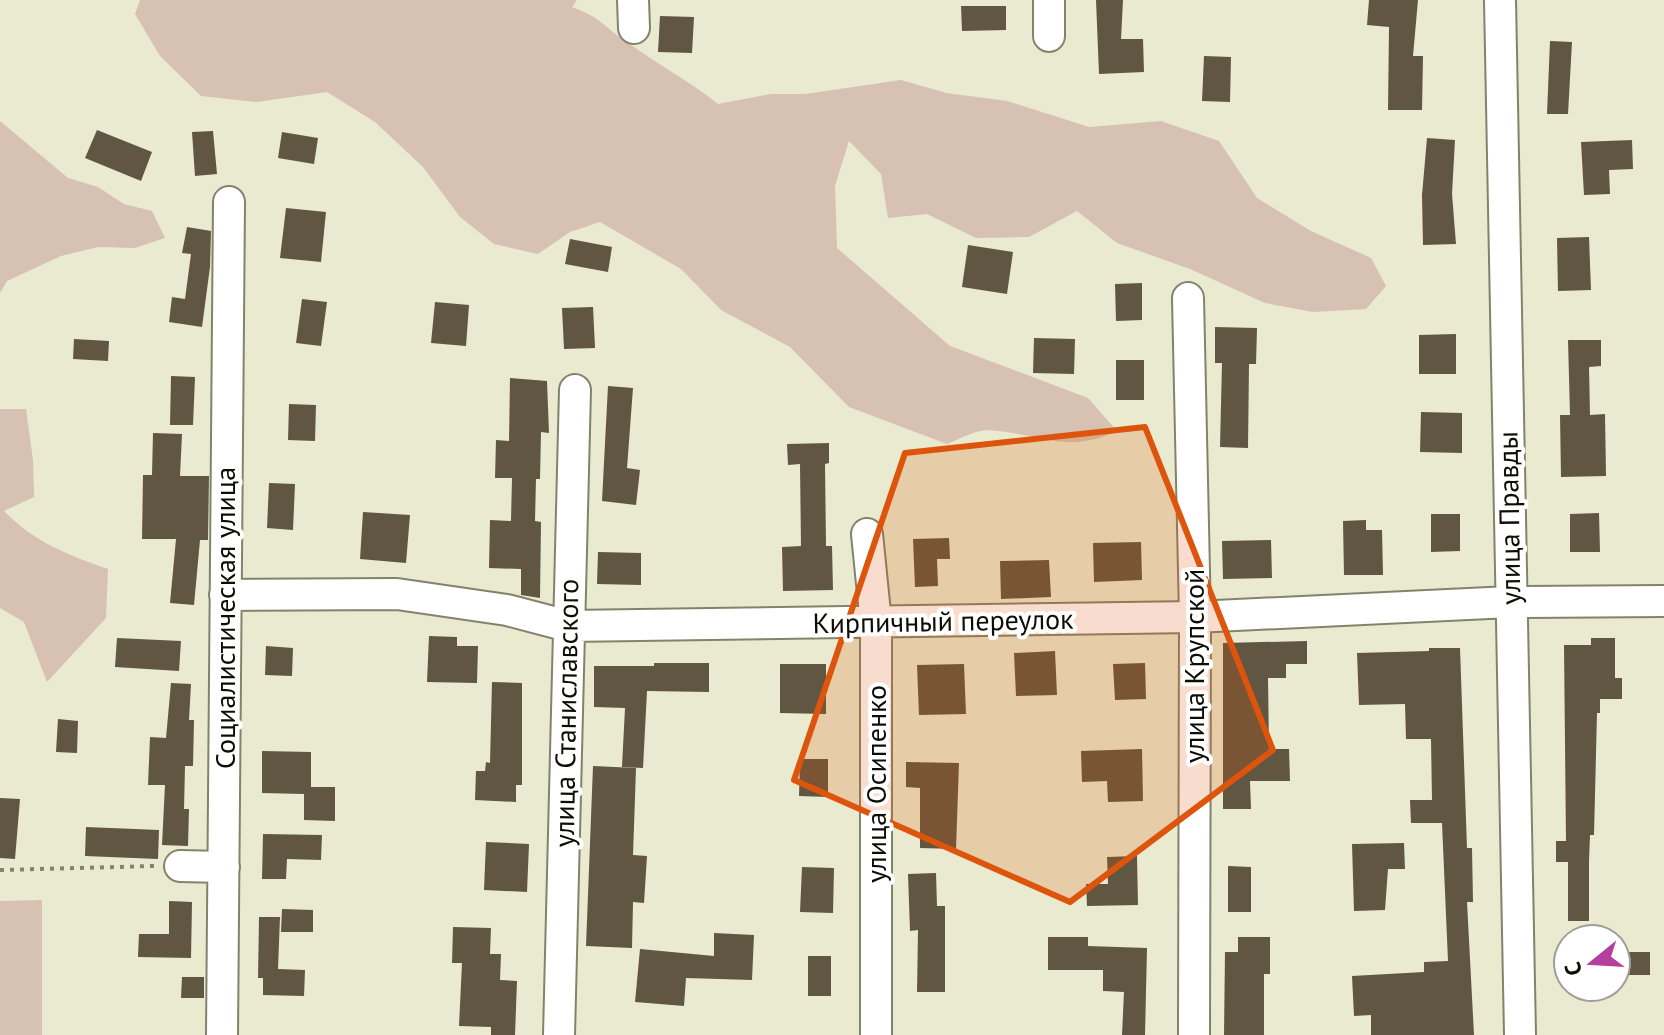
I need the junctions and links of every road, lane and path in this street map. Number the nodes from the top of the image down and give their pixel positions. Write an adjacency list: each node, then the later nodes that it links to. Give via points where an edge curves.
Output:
1 (1049, 0): 3 (street)
2 (1500, 0): 10 (street, улица Правды)
3 (1049, 36)
4 (229, 202): 8 (street, Социалистическая улица)
5 (1188, 298): 11 (street, улица Крупской)
6 (575, 390): 13 (street, улица Станиславского)
7 (867, 534): 12 (street, улица Осипенко)
8 (225, 595): 13 (street, Кирпичный переулок, via 397,594 507,610); 15 (street, Социалистическая улица)
9 (1664, 601): 10 (street, Кирпичный переулок)
10 (1510, 602): 11 (street, Кирпичный переулок); 21 (street, улица Правды)
11 (1195, 617): 12 (street, Кирпичный переулок); 20 (street, улица Крупской)
12 (876, 623): 13 (street, Кирпичный переулок); 19 (street, улица Осипенко)
13 (568, 626): 18 (street, улица Станиславского)
14 (180, 866): 15 (street); 16 (path)
15 (224, 867): 17 (street, Социалистическая улица)
16 (0, 870)
17 (222, 1035)
18 (559, 1035)
19 (876, 1035)
20 (1194, 1035)
21 (1520, 1035)

